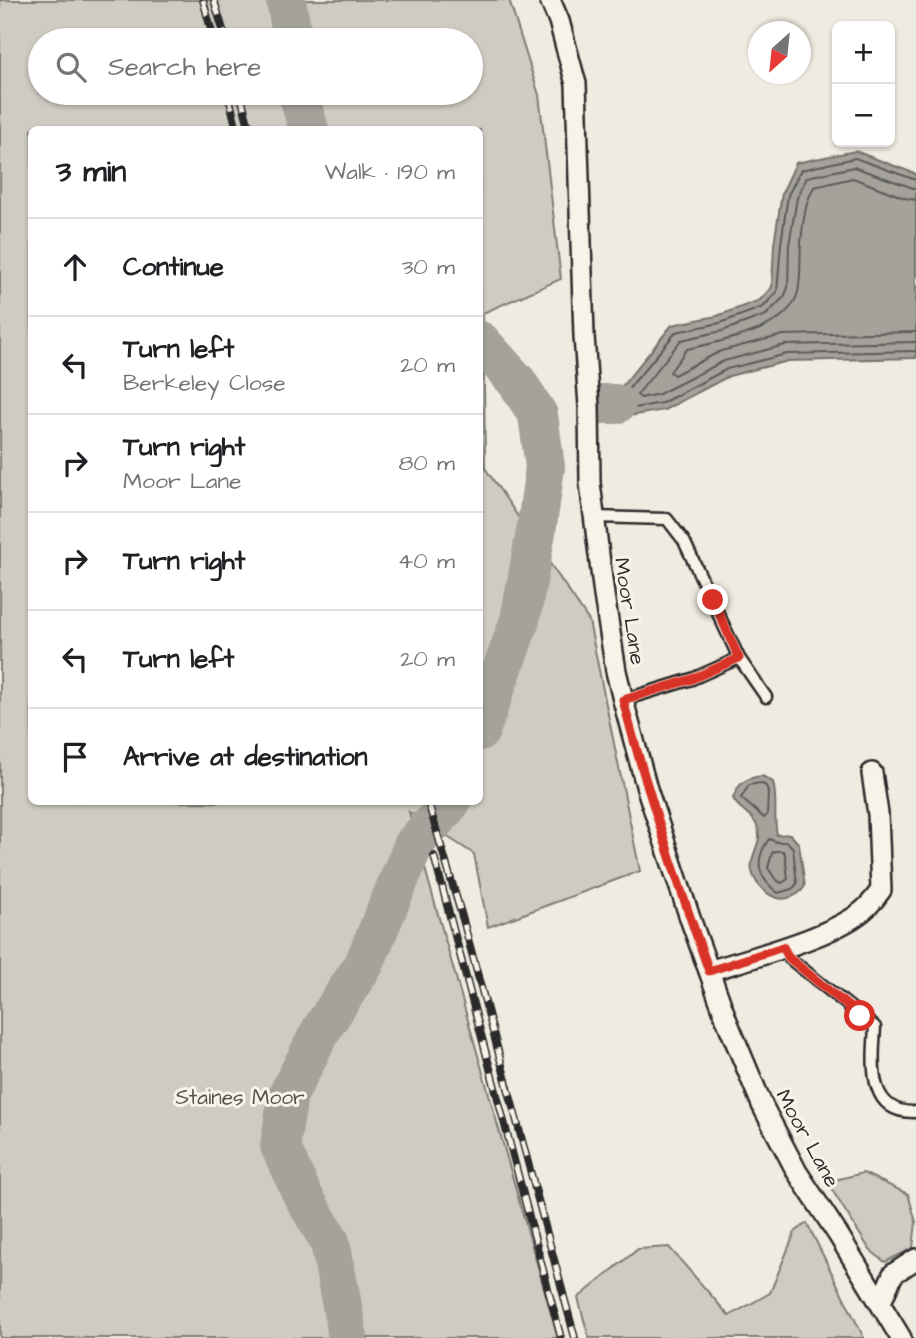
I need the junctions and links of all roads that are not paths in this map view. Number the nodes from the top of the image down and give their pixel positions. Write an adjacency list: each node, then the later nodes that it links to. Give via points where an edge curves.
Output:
1 (550, 0): 2 (street, Moor Lane, via 576,84)
2 (594, 517): 3 (lane, via 667,519 684,541); 5 (street, Moor Lane)
3 (739, 658): 4 (lane); 5 (lane, via 692,679)
4 (766, 697)
5 (623, 700): 8 (street, Moor Lane, via 646,789)
6 (872, 773): 7 (street, via 881,890 848,922)
7 (783, 947): 8 (street); 9 (lane, via 789,958 875,1027 872,1067 876,1089 889,1105 905,1113)
8 (709, 971): 11 (street, Moor Lane, via 763,1107 797,1172)
9 (916, 1112)
10 (916, 1259): 11 (street, via 893,1274)
11 (881, 1302): 12 (street, Moor Lane)
12 (901, 1338)

